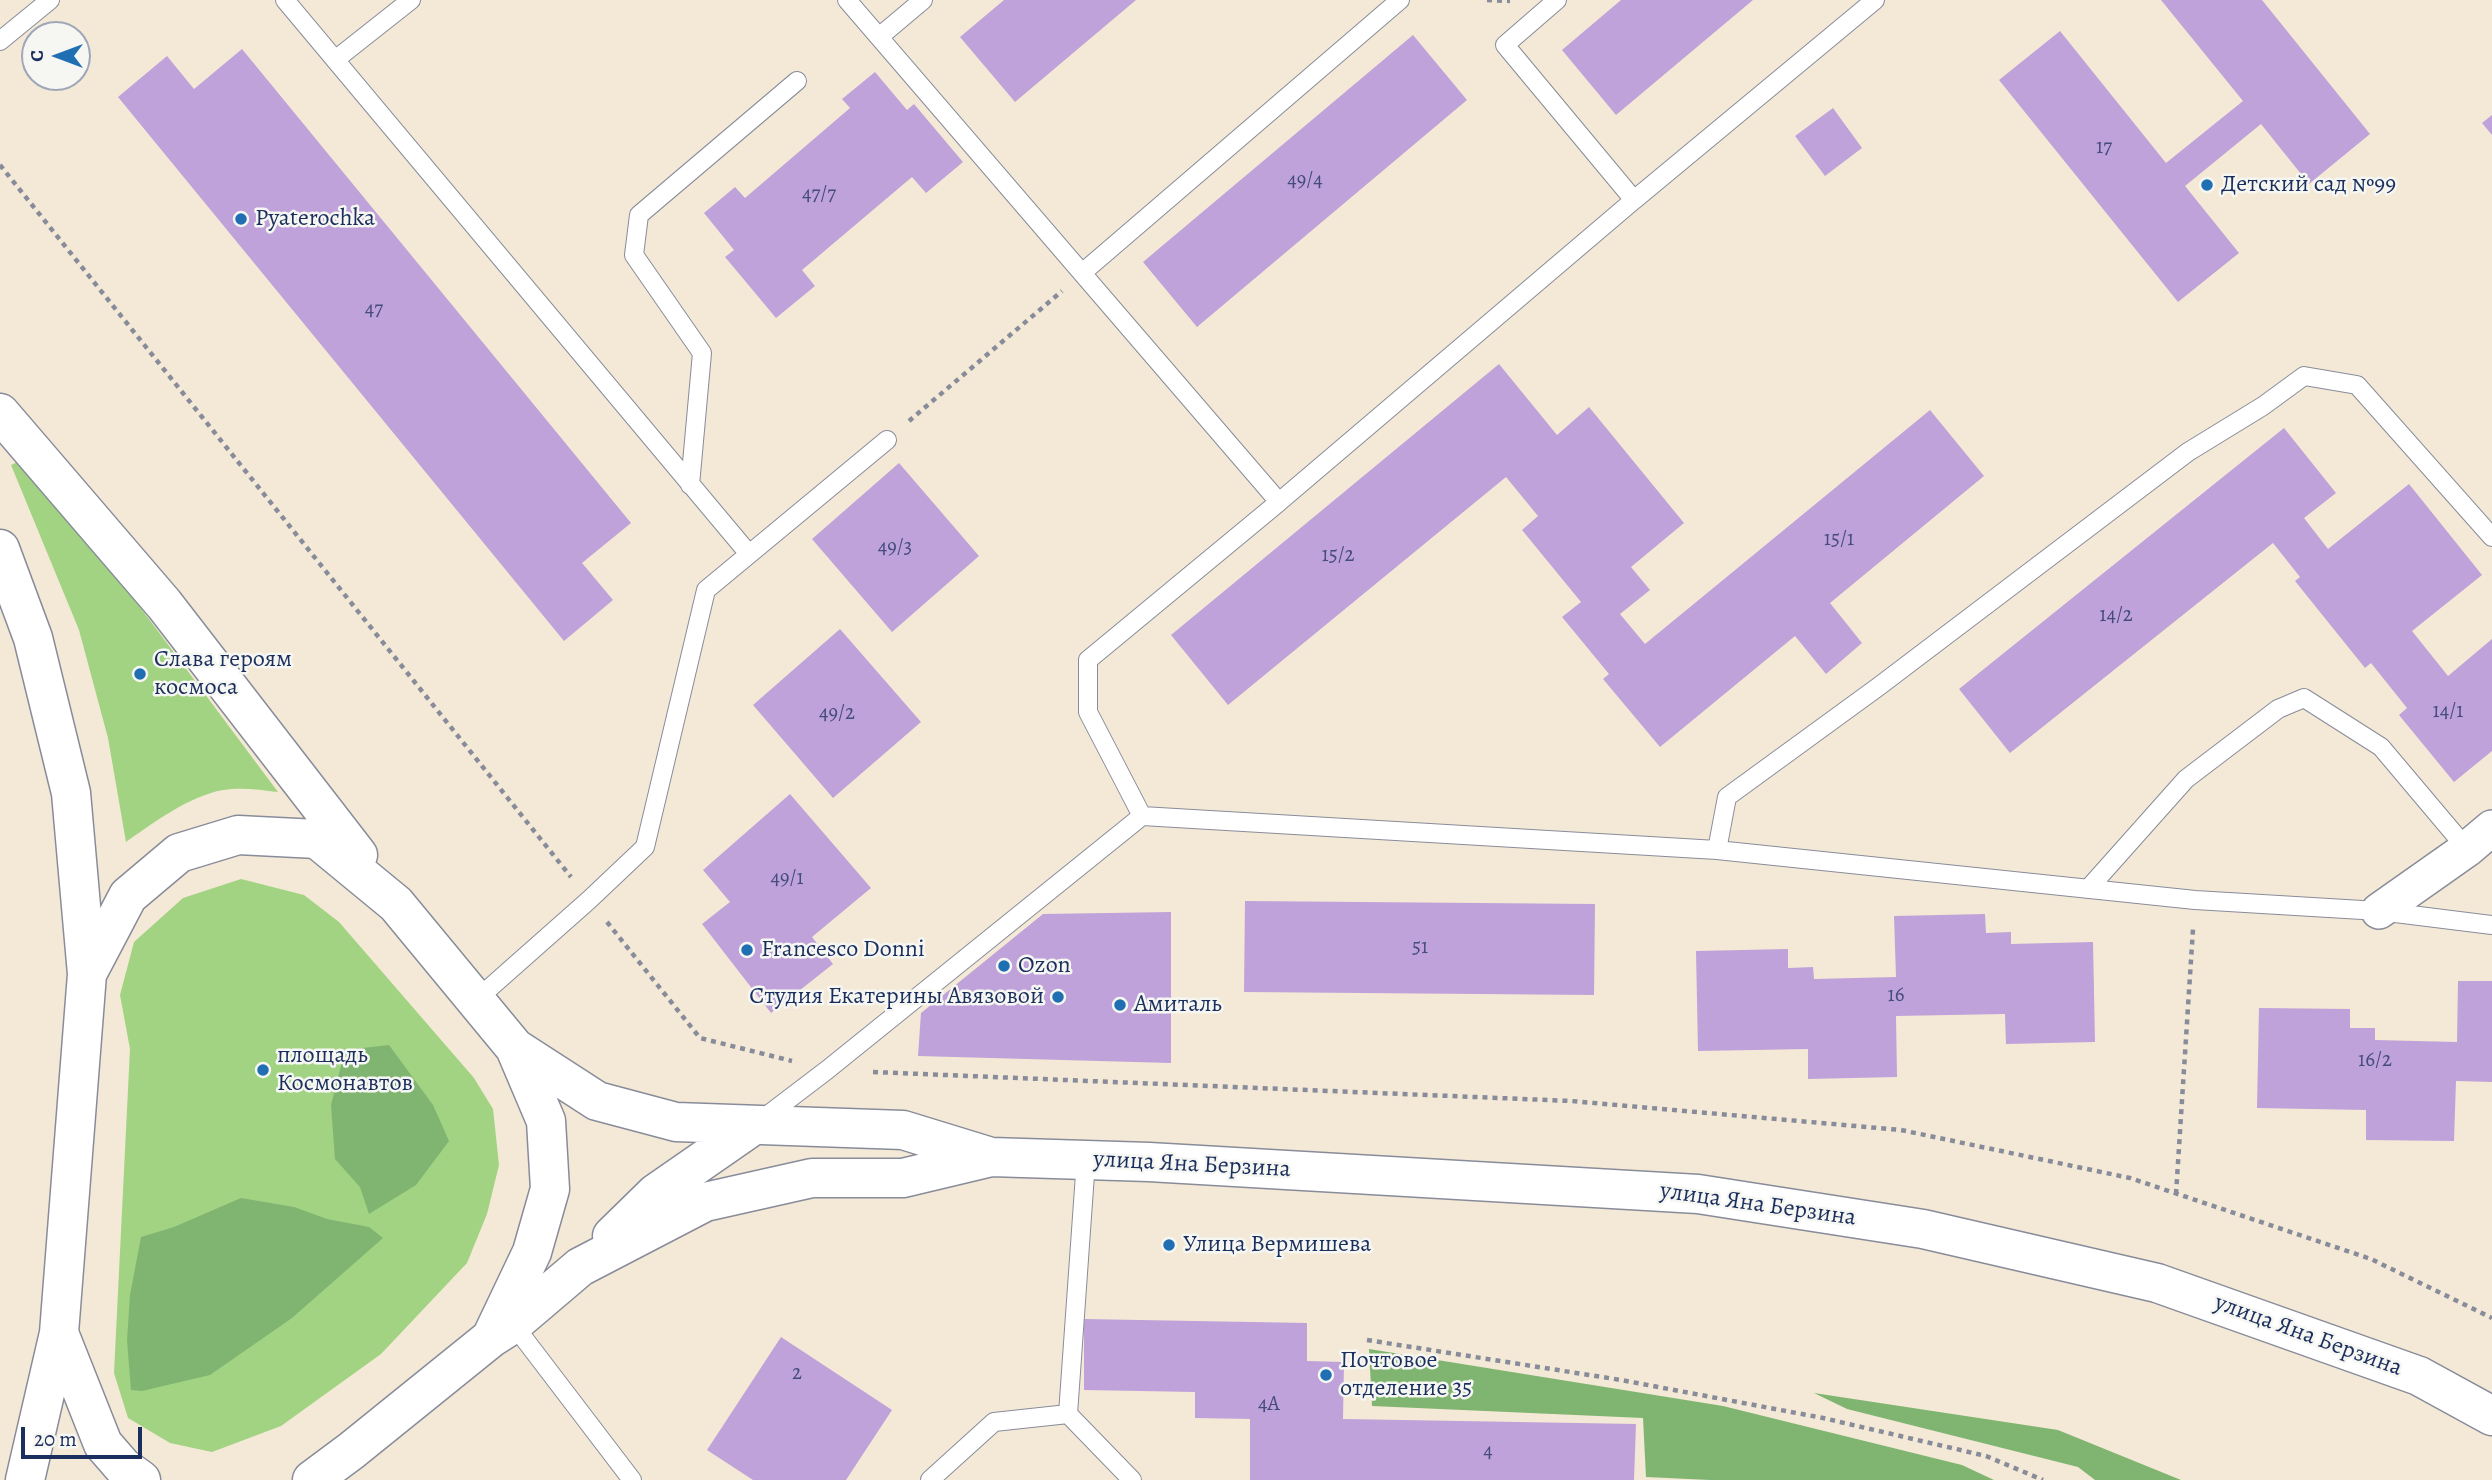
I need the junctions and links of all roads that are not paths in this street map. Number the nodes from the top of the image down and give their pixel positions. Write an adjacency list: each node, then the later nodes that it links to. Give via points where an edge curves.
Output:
1 (50, 0): 10 (lane)
2 (285, 0): 11 (lane)
3 (411, 0): 11 (lane)
4 (847, 0): 9 (lane)
5 (923, 0): 9 (lane)
6 (1400, 0): 14 (lane)
7 (1557, 0): 13 (lane, via 1505,45)
8 (1875, 0): 13 (lane)
9 (879, 37): 14 (lane)
10 (0, 41)
11 (335, 60): 17 (lane)
12 (797, 81): 17 (lane, via 639,215 634,255 702,353)
13 (1634, 200): 18 (lane)
14 (1082, 273): 18 (lane)
15 (0, 413): 26 (main road, via 164,604)
16 (887, 440): 21 (lane)
17 (690, 485): 21 (lane)
18 (1279, 502): 22 (lane, via 1088,660 1088,712)
19 (2492, 537): 24 (lane, via 2357,385 2304,376 2188,453 1727,797)
20 (0, 549): 29 (main road, via 33,638 71,793)
21 (749, 554): 30 (lane, via 706,590 645,846)
22 (1142, 816): 24 (lane); 32 (lane)
23 (2479, 839): 25 (lane, via 2381,747 2304,698 2278,709 2186,779); 27 (street)
24 (1717, 850): 25 (lane)
25 (2088, 889): 27 (lane)
26 (396, 904): 29 (main road, via 317,839 238,835 179,853 128,896); 30 (main road)
27 (2379, 911): 28 (lane)
28 (2492, 925)
29 (87, 974): 37 (main road)
30 (476, 1000): 31 (main road)
31 (515, 1048): 32 (main road, via 597,1101 676,1122); 36 (main road, via 546,1121 550,1189)
32 (754, 1125): 33 (main road, via 903,1130); 35 (main road, via 656,1193)
33 (991, 1157): 34 (main road, улица Яна Берзина); 35 (main road, via 903,1178 812,1178 705,1202)
34 (1086, 1160): 38 (lane); 39 (main road, улица Яна Берзина, via 1698,1194 1923,1229 2157,1283 2420,1376)
35 (580, 1267): 36 (main road)
36 (502, 1331): 42 (main road); 43 (lane)
37 (59, 1333): 40 (main road); 41 (main road, via 103,1444)
38 (1068, 1414): 44 (lane, via 995,1422); 45 (lane)
39 (2492, 1416)
40 (25, 1480)
41 (141, 1480)
42 (312, 1480)
43 (632, 1480)
44 (930, 1480)
45 (1132, 1480)

